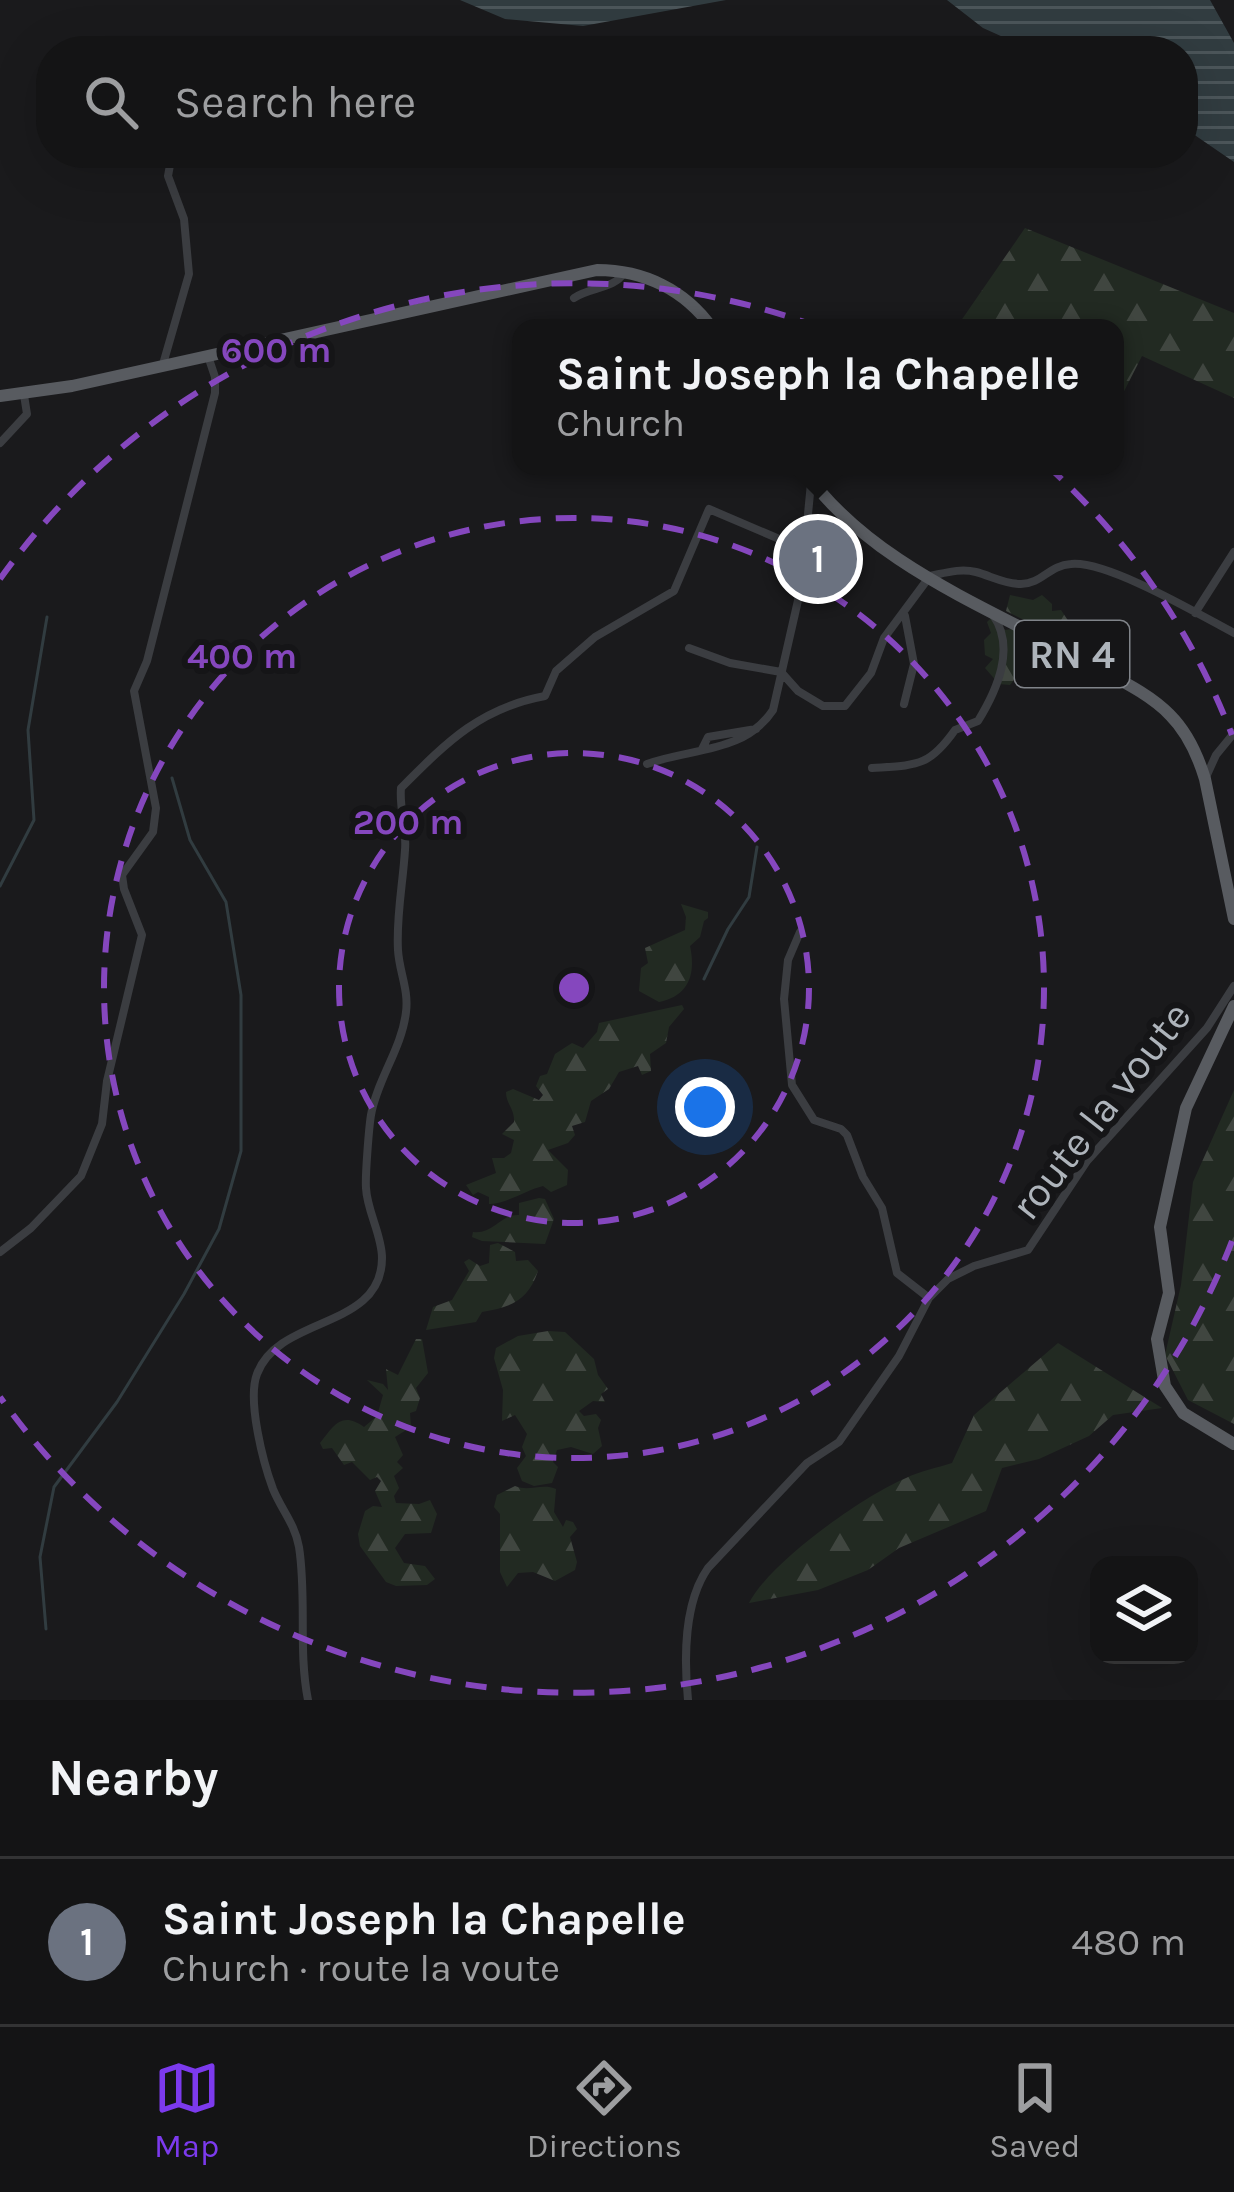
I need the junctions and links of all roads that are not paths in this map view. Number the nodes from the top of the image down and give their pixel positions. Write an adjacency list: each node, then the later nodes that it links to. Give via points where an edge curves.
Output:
1 (169, 168): 6 (street, via 190,274)
2 (625, 272): 3 (street); 4 (main road, via 678,293); 5 (main road, via 596,270)
3 (574, 298)
4 (703, 319)
5 (207, 355): 6 (main road); 30 (street, via 214,393 134,686 157,808 153,832 122,875 142,935 102,1124 81,1176)
6 (163, 364): 7 (main road)
7 (24, 395): 8 (main road); 9 (street, via 27,414)
8 (0, 396)
9 (0, 442)
10 (807, 475): 11 (main road, RN 4)
11 (811, 481): 12 (street); 14 (main road, RN 4, via 874,542)
12 (805, 544): 20 (street); 33 (street, via 709,509 674,591 595,637 556,670 545,696 511,703 462,730 401,788 398,952 406,1015 371,1115 365,1187 382,1257 378,1280 358,1309 273,1349 254,1382 274,1490 298,1546)
13 (1234, 552): 16 (street)
14 (930, 576): 15 (main road, RN 4); 16 (street, via 965,570 1029,584 1078,563); 17 (street)
15 (988, 608): 24 (street, via 1006,643 978,721 955,730 928,760); 25 (main road, RN 4, via 1158,705 1173,717)
16 (1195, 613): 18 (street)
17 (904, 614): 20 (street, via 845,706 823,706); 21 (street, via 914,664)
18 (1234, 633)
19 (689, 648): 20 (street)
20 (781, 672): 23 (street, via 773,710 748,738)
21 (904, 704)
22 (1234, 733): 25 (street)
23 (647, 764)
24 (872, 768)
25 (1205, 779): 26 (main road, RN 4)
26 (1234, 919)
27 (800, 932): 31 (street, via 784,999 795,1094 814,1120 847,1135 882,1208 897,1273)
28 (1234, 986): 31 (street, route la voute, via 1207,1028 1087,1161 1028,1250 961,1272)
29 (1233, 1012): 32 (main road, via 1186,1108 1160,1227 1169,1293 1157,1339 1165,1386 1183,1413)
30 (0, 1252)
31 (929, 1298): 34 (street, via 839,1442 807,1463 694,1587)
32 (1234, 1444)
33 (308, 1700)
34 (688, 1700)

